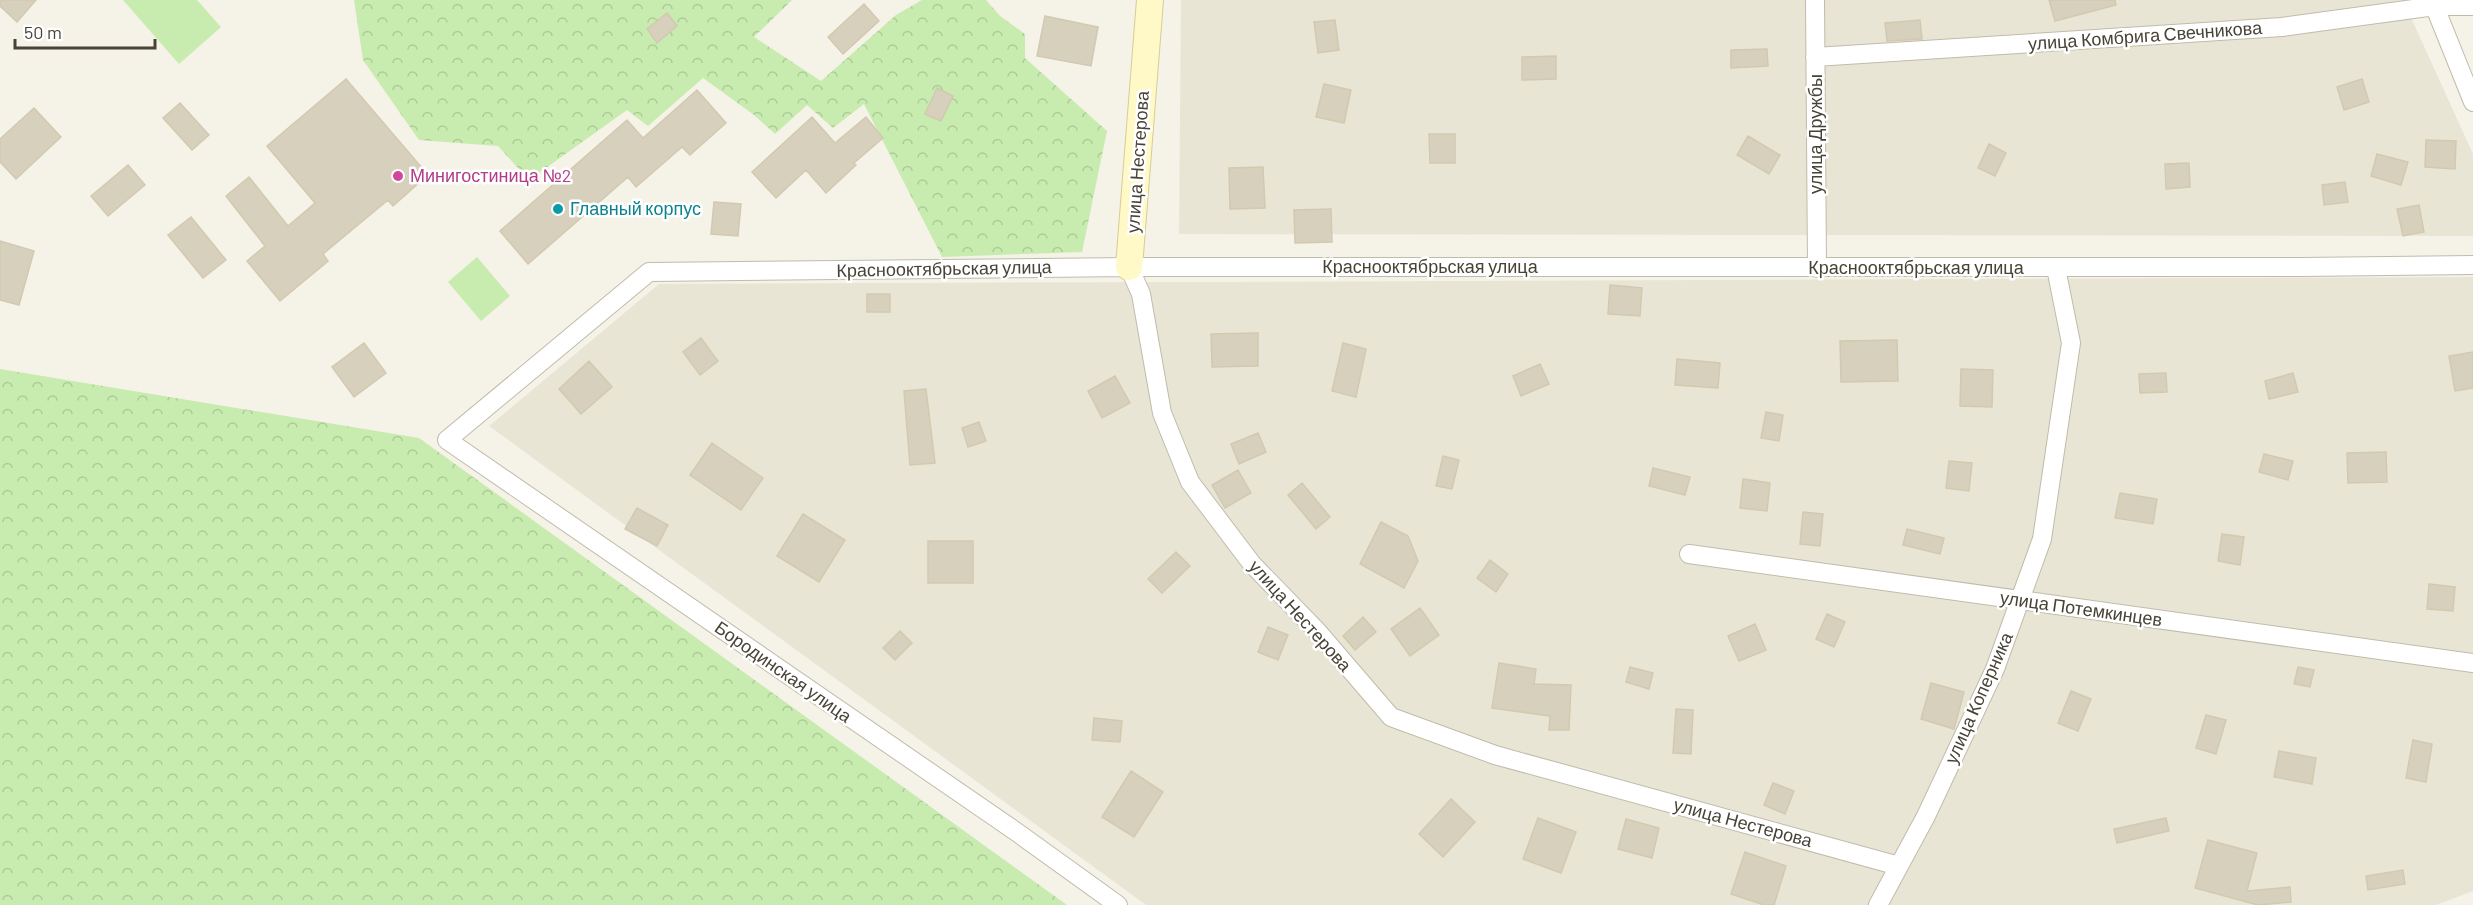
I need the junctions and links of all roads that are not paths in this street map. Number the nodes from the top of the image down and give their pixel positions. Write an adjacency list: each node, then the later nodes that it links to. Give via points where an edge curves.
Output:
1 (1150, 0): 8 (street, улица Нестерова)
2 (1815, 0): 5 (street, улица Дружбы)
3 (2434, 3): 4 (street, улица Комбрига Свечникова); 5 (street, улица Комбрига Свечникова, via 2282,27); 6 (street)
4 (2473, 6)
5 (1815, 57): 9 (street, улица Дружбы)
6 (2473, 102)
7 (2473, 265): 10 (street, Краснооктябрьская улица)
8 (1130, 267): 9 (street, Краснооктябрьская улица); 11 (street, Краснооктябрьская улица, via 649,272); 15 (street, улица Нестерова, via 1141,294 1162,413 1190,482 1252,564 1318,632 1391,717 1495,754)
9 (1817, 268): 10 (street, Краснооктябрьская улица)
10 (2056, 268): 13 (street, улица Коперника, via 2070,343 2042,539)
11 (447, 440): 16 (street, Бородинская улица)
12 (1689, 554): 13 (street, улица Потемкинцев)
13 (2020, 601): 14 (street, улица Потемкинцев); 15 (street, улица Коперника, via 1995,669)
14 (2473, 663)
15 (1899, 866): 17 (street, улица Коперника)
16 (1118, 905)
17 (1878, 905)

